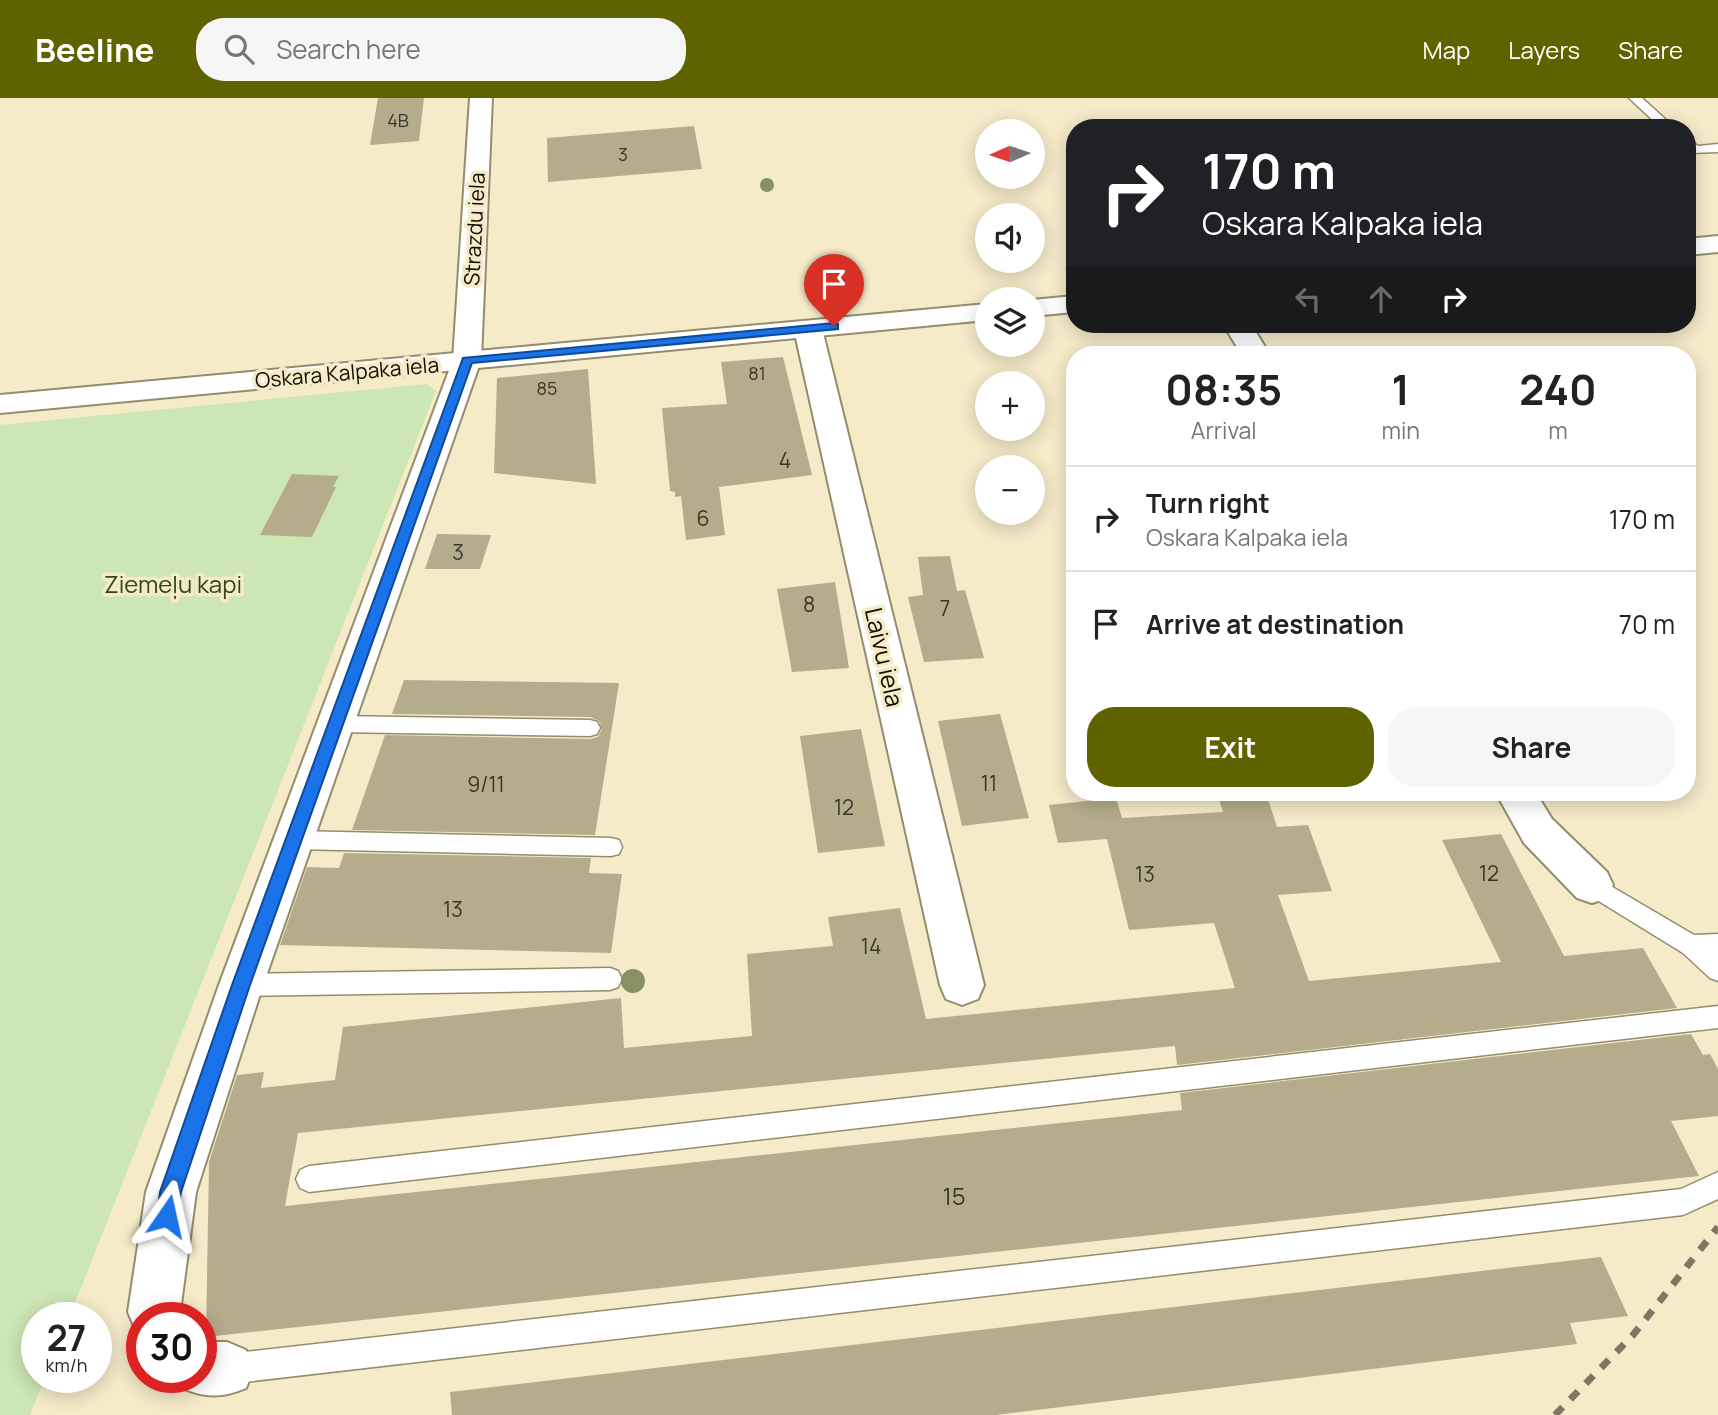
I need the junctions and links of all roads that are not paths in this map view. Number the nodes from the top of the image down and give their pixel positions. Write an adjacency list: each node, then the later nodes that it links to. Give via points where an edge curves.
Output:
1 (481, 98): 12 (street, Strazdu iela)
2 (1635, 98): 3 (lane)
3 (1659, 119)
4 (1718, 148): 5 (lane)
5 (1696, 150)
6 (1718, 244): 7 (street)
7 (1696, 246)
8 (1066, 305): 9 (street)
9 (1045, 307)
10 (975, 313): 11 (street, Oskara Kalpaka iela)
11 (808, 328): 12 (street, Oskara Kalpaka iela); 25 (street, Laivu iela)
12 (467, 360): 13 (street, Oskara Kalpaka iela); 14 (street, Strazdu iela)
13 (0, 404)
14 (337, 723): 15 (lane); 17 (street, Strazdu iela)
15 (590, 728)
16 (1521, 801): 19 (street, via 1538,831)
17 (294, 840): 18 (lane); 24 (street, Strazdu iela)
18 (611, 847)
19 (1592, 885): 21 (lane)
20 (1718, 944): 21 (lane)
21 (1691, 946): 22 (lane)
22 (1718, 970)
23 (610, 979): 24 (lane)
24 (241, 985): 29 (street, Strazdu iela, via 171,1192)
25 (962, 985)
26 (1718, 1017): 27 (lane)
27 (309, 1179)
28 (1718, 1185): 30 (lane, via 1683,1202)
29 (155, 1302)
30 (217, 1369)

